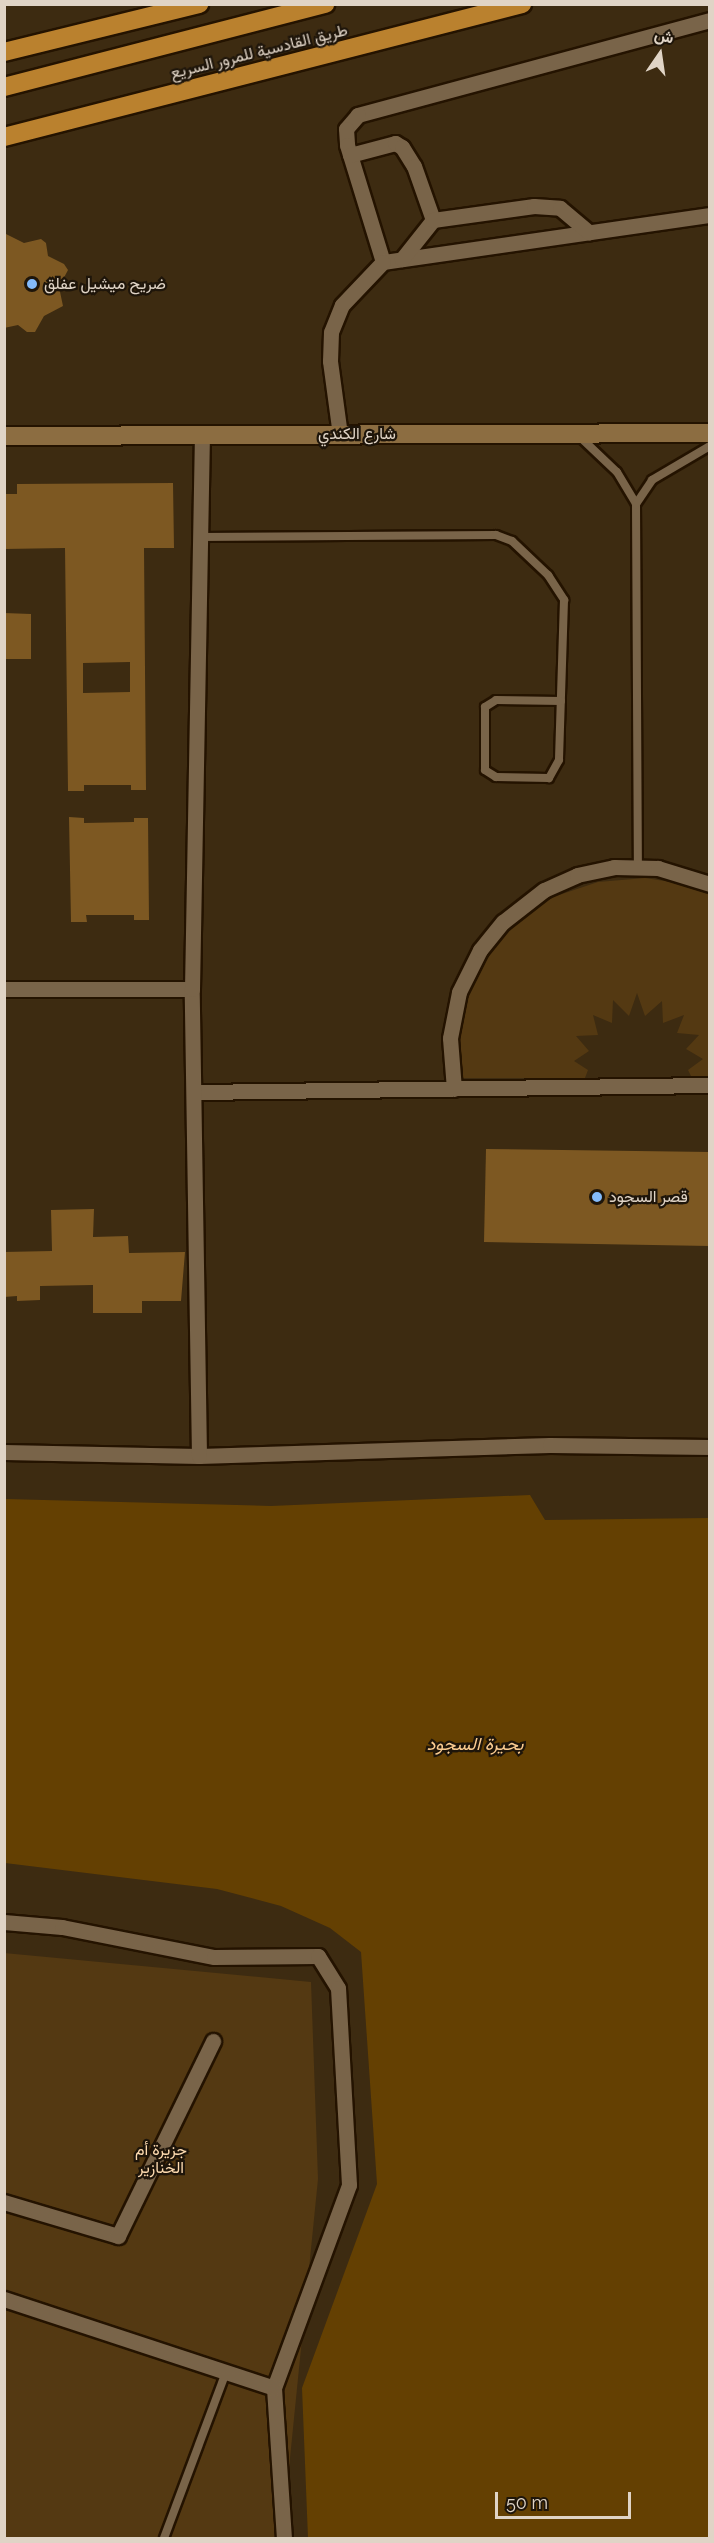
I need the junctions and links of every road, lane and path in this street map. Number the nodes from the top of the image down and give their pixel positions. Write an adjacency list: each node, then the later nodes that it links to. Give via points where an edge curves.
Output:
1 (199, 4): 5 (highway)
2 (325, 4): 6 (highway, طريق القادسية للمرور السريع)
3 (522, 4): 7 (highway, طريق القادسية للمرور السريع)
4 (710, 20): 8 (street, via 358,115 346,129)
5 (4, 52)
6 (4, 87)
7 (4, 137)
8 (350, 155): 10 (street, via 395,143 402,147 414,166); 13 (street)
9 (710, 215): 11 (street)
10 (433, 220): 11 (street, via 560,208); 12 (street)
11 (590, 232): 12 (street)
12 (402, 259): 13 (street)
13 (383, 262): 17 (street, via 342,305 331,332 330,361)
14 (576, 433): 15 (street, شارع الكندي); 17 (street, شارع الكندي); 20 (lane, via 617,472)
15 (710, 433)
16 (202, 435): 17 (street, شارع الكندي); 18 (street, شارع الكندي); 21 (street)
17 (340, 435)
18 (4, 436)
19 (710, 446): 20 (lane, via 652,480)
20 (636, 504): 23 (lane)
21 (200, 537): 22 (lane, via 496,535 512,541 548,574 564,600); 26 (street)
22 (561, 701): 22 (lane, via 559,760 549,778 496,777 485,770 485,707 496,700)
23 (638, 868): 24 (street, via 658,868); 28 (street, via 614,867 577,875 544,890 504,922 480,950 459,992 450,1038)
24 (710, 884)
25 (4, 989): 26 (street)
26 (192, 989): 29 (street)
27 (710, 1085): 28 (street)
28 (454, 1089): 29 (street)
29 (195, 1092): 32 (street)
30 (710, 1447): 32 (street, via 550,1445)
31 (4, 1452): 32 (street)
32 (199, 1456)
33 (4, 1922): 38 (street, via 62,1927 214,1957 318,1956 339,1988 349,2185)
34 (213, 2040): 35 (street, via 118,2236)
35 (4, 2202)
36 (4, 2299): 37 (street)
37 (226, 2372): 38 (street); 39 (lane)
38 (274, 2388): 40 (street)
39 (164, 2538)
40 (284, 2538)

